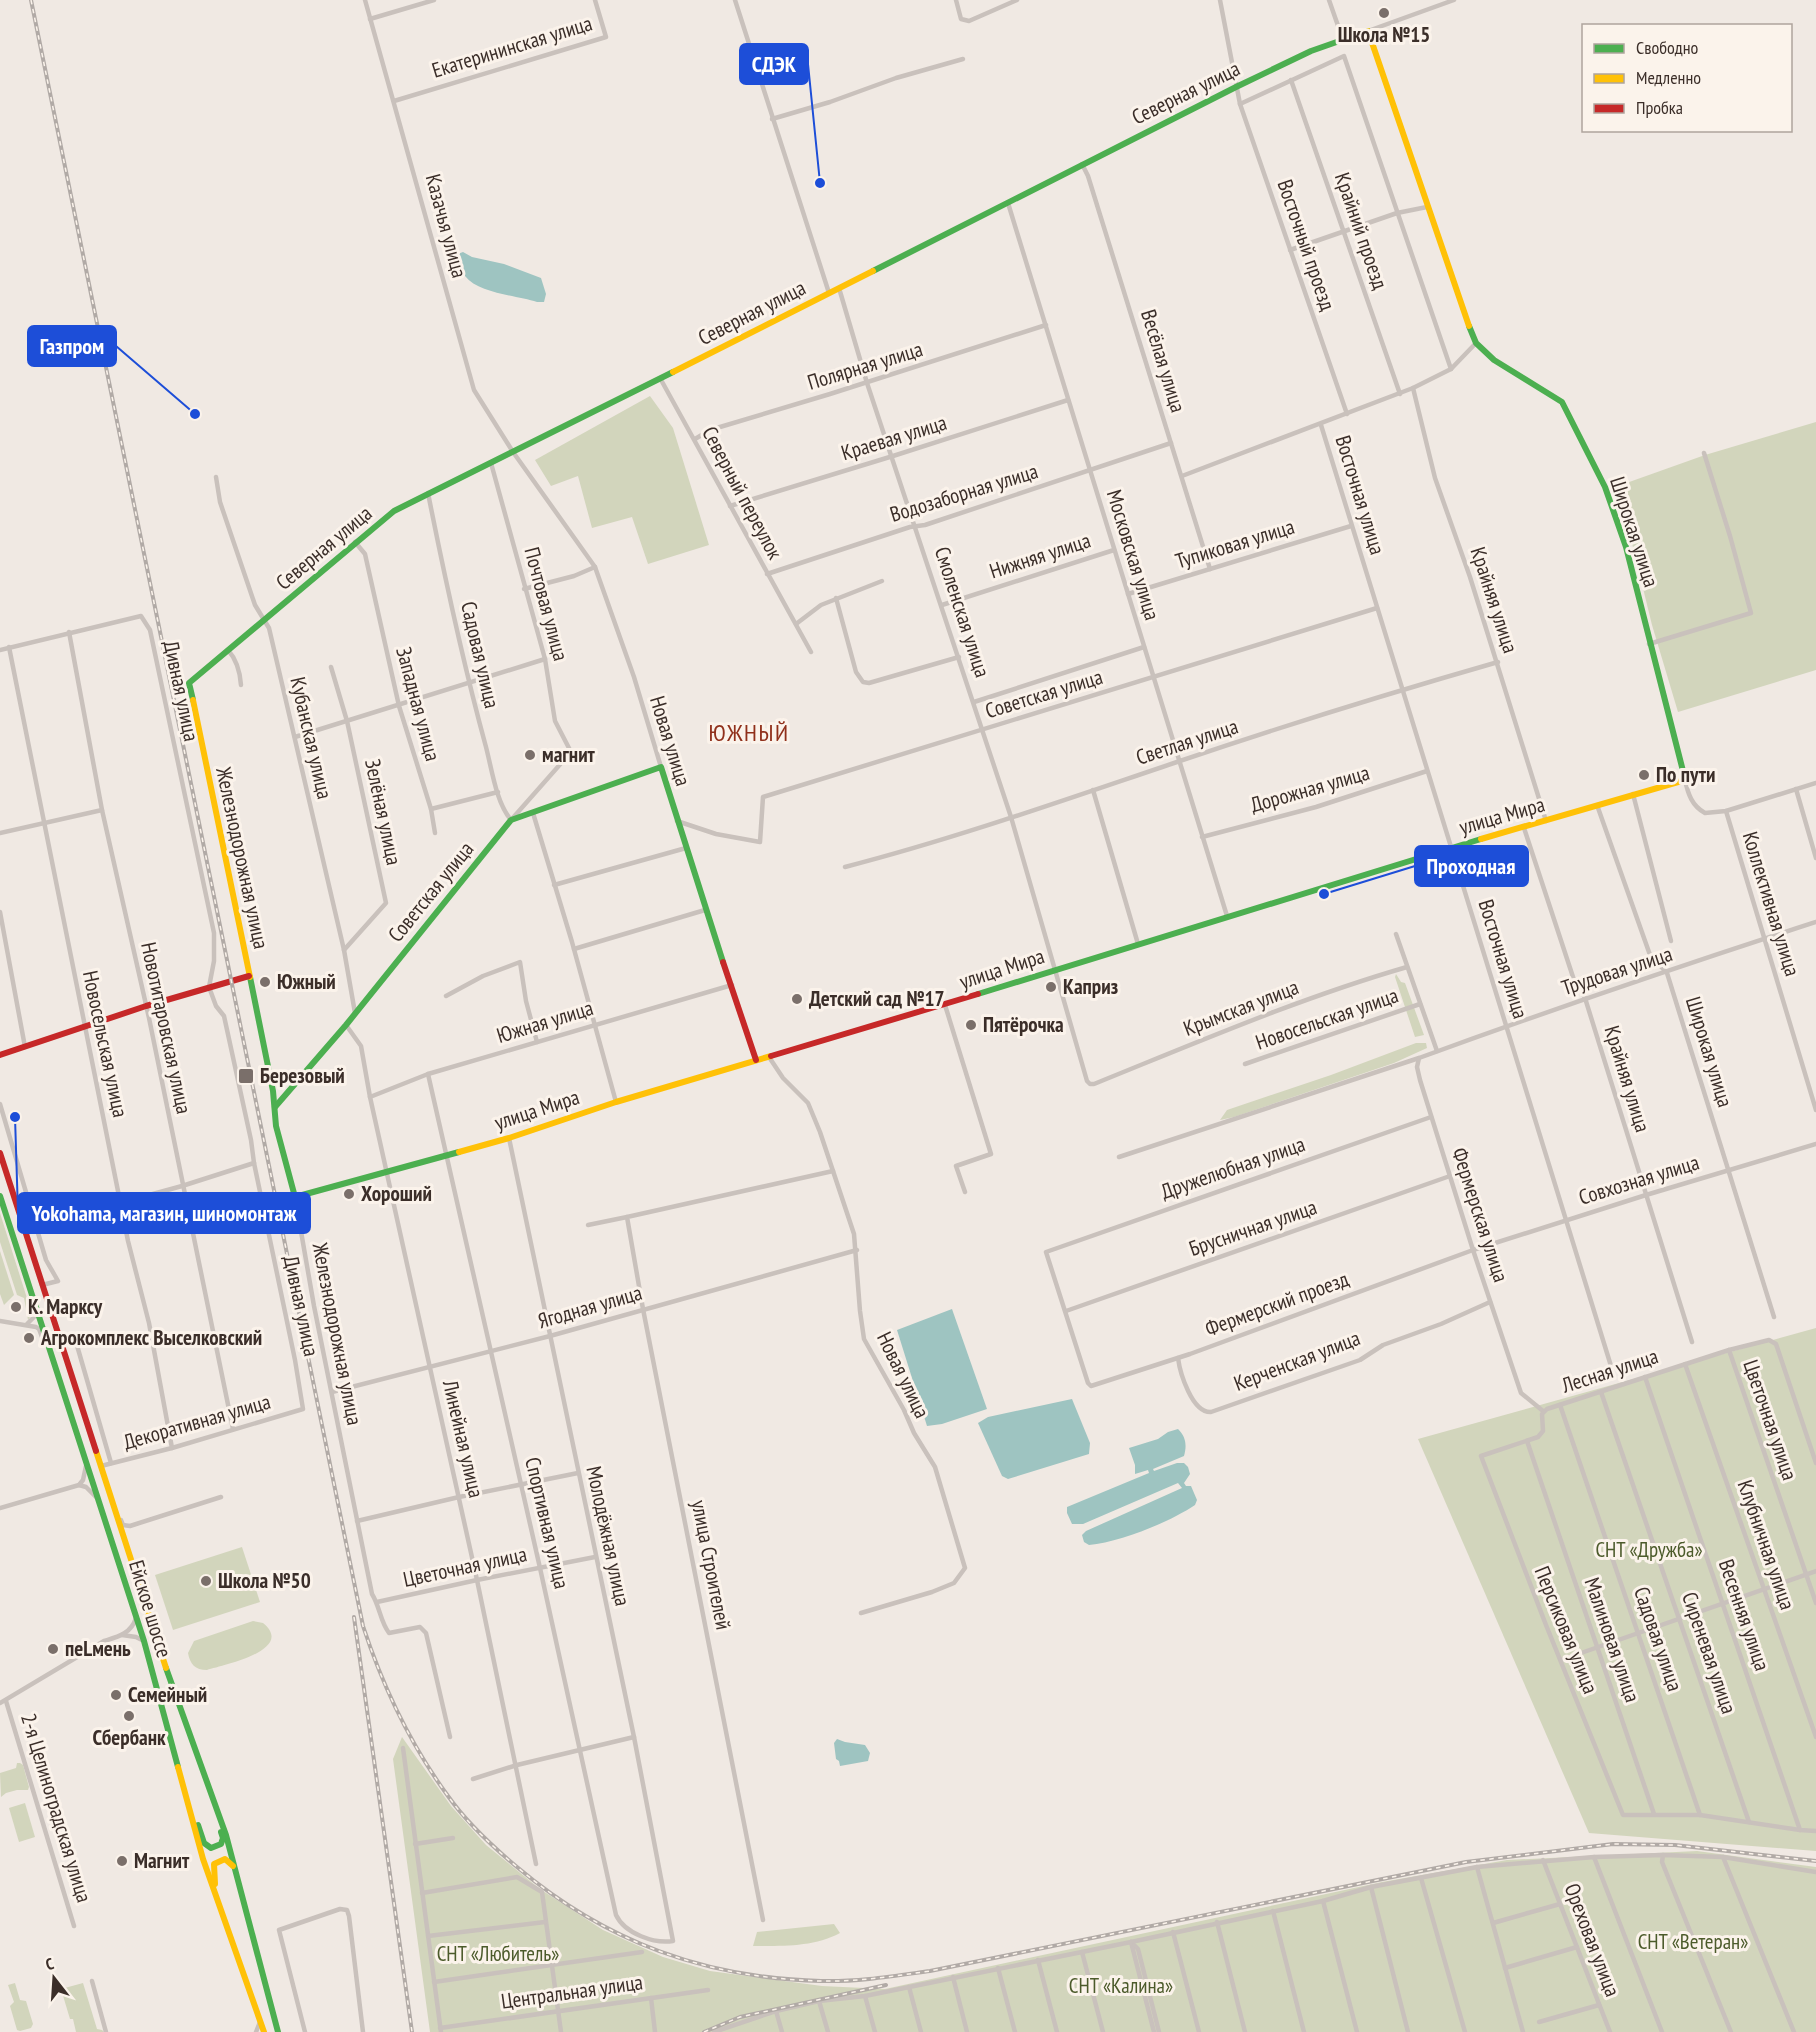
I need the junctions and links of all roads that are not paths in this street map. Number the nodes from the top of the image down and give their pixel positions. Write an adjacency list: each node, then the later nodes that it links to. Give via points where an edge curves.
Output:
1 (365, 0): 10 (street, Казачья улица)
2 (434, 0): 10 (street)
3 (595, 0): 16 (street, Екатерининская улица, via 606,37)
4 (735, 0): 18 (street)
5 (956, 0): 6 (street, via 961,19 969,21)
6 (1017, 0)
7 (1220, 0): 15 (street, Восточный проезд)
8 (1329, 0): 12 (street)
9 (1454, 0): 11 (street)
10 (370, 19): 16 (street, Казачья улица)
11 (1368, 31): 12 (street, Северная улица); 21 (street)
12 (1343, 40): 15 (street, Северная улица)
13 (963, 60): 18 (street)
14 (1291, 80): 17 (street); 22 (street, via 1344,56); 23 (street, Крайний проезд)
15 (1236, 87): 17 (street, Восточный проезд); 19 (street, Северная улица)
16 (394, 100): 39 (street, Казачья улица, via 472,385)
17 (1240, 104): 24 (street, Восточный проезд)
18 (772, 119): 26 (street)
19 (1082, 164): 20 (street, Северная улица); 38 (street, Весёлая улица)
20 (1008, 203): 25 (street, Северная улица); 27 (street, Московская улица)
21 (1427, 207): 22 (street); 28 (street)
22 (1397, 213): 23 (street); 29 (street)
23 (1344, 231): 24 (street); 33 (street, Крайний проезд)
24 (1290, 250): 35 (street, Восточный проезд)
25 (839, 288): 26 (street, Северная улица); 31 (street, Смоленская улица)
26 (829, 294): 30 (street, Северная улица)
27 (1046, 325): 31 (street, Полярная улица); 34 (street, Московская улица)
28 (1476, 343): 29 (street); 64 (street, Широкая улица, via 1494,360 1552,394 1567,409 1605,488 1622,537)
29 (1451, 369): 32 (street)
30 (660, 378): 37 (street, Северный переулок); 39 (street, Северная улица)
31 (867, 383): 37 (street, Полярная улица, via 710,430); 41 (street, Смоленская улица)
32 (1413, 388): 33 (street); 72 (street, Крайняя улица, via 1435,478)
33 (1400, 394): 35 (street)
34 (1068, 400): 41 (street, Краевая улица); 43 (street, Московская улица)
35 (1347, 414): 36 (street)
36 (1321, 425): 44 (street); 49 (street, Восточная улица)
37 (695, 439): 47 (street, Северный переулок)
38 (1171, 444): 43 (street, Водозаборная улица); 44 (street, Весёлая улица)
39 (513, 452): 42 (street, Северная улица); 52 (street, Новая улица)
40 (1704, 453): 64 (street, via 1750,613)
41 (893, 456): 47 (street, Краевая улица); 48 (street, Смоленская улица)
42 (491, 463): 46 (street, Северная улица); 56 (street, Почтовая улица)
43 (1089, 471): 48 (street, Водозаборная улица); 51 (street, Московская улица)
44 (1182, 476): 53 (street, Весёлая улица)
45 (216, 477): 61 (street, Кубанская улица, via 220,502 255,605)
46 (428, 493): 50 (street, Северная улица, via 394,512); 76 (street, Садовая улица)
47 (730, 506): 54 (street, Северный переулок)
48 (916, 526): 54 (street, Водозаборная улица); 59 (street, Смоленская улица)
49 (1351, 526): 53 (street, Тупиковая улица); 60 (street, Восточная улица)
50 (355, 542): 61 (street, Северная улица); 80 (street, Западная улица, via 365,555)
51 (1113, 550): 57 (street, Московская улица); 59 (street, Нижняя улица)
52 (595, 567): 56 (street); 85 (street, Новая улица)
53 (1210, 569): 57 (street, Тупиковая улица)
54 (767, 574): 62 (street, Северный переулок)
55 (882, 581): 58 (street)
56 (524, 589): 71 (street, Почтовая улица)
57 (1128, 594): 66 (street, Московская улица)
58 (836, 598): 62 (street); 70 (street, via 856,672 863,682)
59 (942, 604): 70 (street, Смоленская улица)
60 (1377, 608): 74 (street, Советская улица); 78 (street, Восточная улица)
61 (264, 620): 68 (street, Северная улица); 83 (street, Кубанская улица)
62 (796, 624): 69 (street, Северный переулок)
63 (69, 632): 65 (street); 95 (street, Новотитаровская улица); 127 (street, Дивная улица, via 141,616 150,630 214,933)
64 (1649, 644): 87 (street, Широкая улица)
65 (9, 647): 67 (street); 102 (street, Новосельская улица)
66 (1144, 647): 74 (street, Московская улица); 79 (street, Советская улица)
67 (0, 650)
68 (228, 650): 75 (street, Северная улица); 77 (street, via 240,673)
69 (811, 652)
70 (959, 657): 79 (street, Смоленская улица)
71 (545, 660): 76 (street); 99 (street, Почтовая улица, via 555,721 570,752)
72 (1498, 662): 78 (street, Светлая улица); 101 (street, Крайняя улица)
73 (331, 667): 81 (street, Зелёная улица)
74 (1153, 678): 82 (street, Советская улица); 84 (street, Московская улица)
75 (189, 683): 125 (street, Железнодорожная улица)
76 (468, 683): 80 (street); 91 (street, Садовая улица)
77 (241, 685)
78 (1402, 689): 84 (street, Светлая улица); 86 (street, Восточная улица)
79 (974, 702): 82 (street, Смоленская улица)
80 (399, 706): 81 (street); 94 (street, Западная улица)
81 (346, 722): 83 (street); 121 (street, Зелёная улица, via 386,903)
82 (983, 730): 98 (street, Смоленская улица); 100 (street, Советская улица, via 763,797 760,842 716,834)
83 (295, 737): 121 (street, Кубанская улица)
84 (1179, 761): 90 (street, Светлая улица); 106 (street, Московская улица)
85 (661, 767): 97 (street); 100 (street, Новая улица)
86 (1427, 771): 106 (street, Дорожная улица, via 1316,807); 108 (street, Восточная улица)
87 (1684, 780): 92 (street, улица Мира); 96 (street, via 1689,796 1700,810)
88 (1816, 783): 89 (street)
89 (1796, 789): 96 (street); 109 (street)
90 (1093, 790): 98 (street, Светлая улица); 119 (street)
91 (498, 792): 94 (street); 99 (street, Садовая улица)
92 (1634, 794): 93 (street, улица Мира); 118 (street)
93 (1597, 805): 101 (street, улица Мира); 124 (street, Широкая улица, via 1650,955)
94 (431, 809): 105 (street, Западная улица)
95 (102, 810): 102 (street); 132 (street, Новотитаровская улица)
96 (1726, 811): 117 (street, Коллективная улица)
97 (533, 813): 99 (street); 111 (street)
98 (1011, 817): 110 (street, Светлая улица); 123 (street, Смоленская улица)
99 (511, 820): 133 (street, Советская улица)
100 (677, 821): 107 (street, Новая улица)
101 (1546, 821): 103 (street, улица Мира)
102 (44, 823): 104 (street); 137 (street, Новосельская улица)
103 (1524, 828): 108 (street, улица Мира); 129 (street, Крайняя улица, via 1573,977)
104 (0, 832)
105 (435, 833)
106 (1202, 837): 114 (street, Московская улица)
107 (686, 848): 111 (street); 112 (street, Новая улица)
108 (1451, 848): 114 (street, улица Мира); 136 (street, Восточная улица)
109 (1816, 858)
110 (845, 867)
111 (555, 885): 120 (street)
112 (705, 909): 120 (street); 126 (street, Новая улица)
113 (0, 912): 139 (street)
114 (1227, 916): 119 (street, улица Мира)
115 (1816, 922): 117 (street, Трудовая улица)
116 (1396, 933): 122 (street)
117 (1764, 939): 124 (street, Трудовая улица); 152 (street, Коллективная улица)
118 (1671, 941)
119 (1138, 944): 123 (street, улица Мира)
120 (574, 949): 134 (street)
121 (344, 950): 133 (street, Кубанская улица)
122 (1407, 967): 130 (street); 147 (street, Крымская улица, via 1277,1010)
123 (1055, 969): 131 (street, улица Мира); 147 (street, Смоленская улица)
124 (1667, 973): 129 (street, Трудовая улица); 162 (street, Широкая улица)
125 (249, 976): 127 (street); 151 (street, Железнодорожная улица)
126 (732, 985): 134 (street, Южная улица); 144 (street, Новая улица)
127 (209, 987): 132 (street); 159 (street, Дивная улица, via 224,1016)
128 (446, 996): 138 (street, via 520,962)
129 (1585, 998): 136 (street, Трудовая улица); 166 (street, Крайняя улица)
130 (1420, 1004): 140 (street); 145 (street, Новосельская улица)
131 (945, 1005): 142 (street, улица Мира); 165 (street, via 990,1154 956,1166)
132 (146, 1006): 137 (street); 164 (street, Новотитаровская улица)
133 (355, 1013): 135 (street, Советская улица)
134 (594, 1024): 138 (street, Южная улица); 149 (street)
135 (346, 1025): 148 (street, Линейная улица, via 361,1046); 151 (street, Советская улица)
136 (1507, 1026): 140 (street, Трудовая улица); 171 (street, Восточная улица)
137 (84, 1027): 139 (street); 169 (street, Новосельская улица)
138 (537, 1042): 146 (street, Южная улица)
139 (25, 1047): 141 (street)
140 (1437, 1052): 143 (street, Трудовая улица)
141 (0, 1055)
142 (769, 1057): 144 (street, улица Мира); 161 (street, Новая улица, via 808,1103)
143 (1419, 1058): 153 (street, Фермерская улица, via 1417,1067); 158 (street)
144 (756, 1060): 149 (street, улица Мира)
145 (1245, 1064)
146 (428, 1074): 148 (street, Южная улица); 157 (street, Спортивная улица)
147 (1090, 1084)
148 (370, 1098): 160 (street, Линейная улица)
149 (616, 1102): 154 (street, улица Мира)
150 (0, 1104): 173 (street)
151 (275, 1107): 168 (street, Железнодорожная улица, via 276,1126)
152 (1816, 1110)
153 (1431, 1117): 163 (street, Фермерская улица); 180 (street, Дружелюбная улица, via 1046,1252)
154 (509, 1138): 157 (street, улица Мира); 184 (street, Молодёжная улица)
155 (1816, 1144): 162 (street, Совхозная улица)
156 (0, 1153): 176 (street, Ейское шоссе)
157 (446, 1155): 160 (street, улица Мира); 189 (street, Спортивная улица)
158 (1119, 1157)
159 (254, 1163): 164 (street); 198 (street, Дивная улица)
160 (388, 1171): 168 (street, улица Мира); 193 (street, Линейная улица)
161 (833, 1171): 170 (street); 174 (street, Новая улица)
162 (1728, 1171): 166 (street, Совхозная улица); 181 (street, Широкая улица)
163 (1450, 1176): 175 (street, Фермерская улица); 180 (street, Брусничная улица)
164 (182, 1186): 169 (street); 200 (street, Новотитаровская улица)
165 (965, 1192)
166 (1646, 1195): 171 (street, Совхозная улица); 186 (street, Крайняя улица)
167 (0, 1196): 177 (street, Ейское шоссе)
168 (295, 1197): 195 (street, Железнодорожная улица)
169 (121, 1202): 173 (street); 202 (street, Новосельская улица)
170 (627, 1217): 172 (street); 179 (street, улица Строителей)
171 (1566, 1219): 175 (street, Совхозная улица); 192 (street, Восточная улица)
172 (588, 1225)
173 (36, 1226): 176 (street, via 46,1260 58,1281)
174 (857, 1250): 179 (street, Ягодная улица); 227 (street, Новая улица, via 864,1339 935,1467 965,1568 954,1583)
175 (1473, 1250): 178 (street, Фермерская улица); 190 (street, Фермерский проезд)
176 (42, 1286): 206 (street, Ейское шоссе)
177 (32, 1297): 183 (street, via 35,1316); 185 (street, Ейское шоссе)
178 (1490, 1302): 190 (street, Керченская улица, via 1383,1345 1360,1360 1211,1412 1202,1410 1191,1396); 199 (street, Фермерская улица, via 1521,1393)
179 (644, 1309): 184 (street, Ягодная улица); 267 (street, улица Строителей)
180 (1066, 1311): 190 (street, Фермерский проезд, via 1091,1386)
181 (1774, 1317)
182 (0, 1322): 183 (street)
183 (27, 1324): 185 (street, via 39,1329)
184 (550, 1336): 189 (street, Ягодная улица); 207 (street, Молодёжная улица)
185 (45, 1338): 203 (street, Ейское шоссе)
186 (1692, 1341)
187 (76, 1342): 204 (street)
188 (1729, 1350): 191 (street, Лесная улица); 205 (street, Лесная улица, via 1769,1340 1776,1344); 221 (street, Цветочная улица)
189 (490, 1351): 193 (street, Ягодная улица); 208 (street, Спортивная улица)
190 (1178, 1358)
191 (1685, 1364): 194 (street, Лесная улица); 223 (street, Клубничная улица)
192 (1611, 1366)
193 (429, 1367): 195 (street, Ягодная улица); 211 (street, Линейная улица)
194 (1645, 1377): 196 (street, Лесная улица); 225 (street, Весенняя улица)
195 (332, 1392): 215 (street, Железнодорожная улица)
196 (1601, 1392): 197 (street, Лесная улица); 229 (street, Сиреневая улица)
197 (1560, 1405): 199 (street, Лесная улица); 230 (street, Садовая улица)
198 (303, 1409): 200 (street, Декоративная улица)
199 (1543, 1411): 201 (street, Лесная улица, via 1543,1431)
200 (233, 1429): 202 (street, Декоративная улица)
201 (1527, 1441): 233 (street, Малиновая улица); 234 (street, Персиковая улица, via 1481,1456)
202 (172, 1448): 204 (street, Декоративная улица)
203 (86, 1463): 209 (street); 212 (street, Ейское шоссе)
204 (111, 1463): 206 (street, Декоративная улица)
205 (1816, 1463)
206 (101, 1466): 214 (street, Ейское шоссе)
207 (578, 1473): 208 (street); 218 (street, Молодёжная улица)
208 (521, 1484): 211 (street); 219 (street, Спортивная улица)
209 (79, 1485): 212 (street); 213 (street)
210 (221, 1497): 216 (street)
211 (459, 1497): 215 (street); 222 (street, Линейная улица)
212 (98, 1500): 228 (street, Ейское шоссе)
213 (0, 1508)
214 (118, 1520): 216 (street); 217 (street, Ейское шоссе)
215 (357, 1521): 224 (street, Железнодорожная улица, via 370,1587)
216 (130, 1526): 217 (street)
217 (124, 1538): 243 (street, Ейское шоссе)
218 (595, 1557): 219 (street, Цветочная улица); 237 (street, Молодёжная улица)
219 (540, 1568): 222 (street, Цветочная улица); 240 (street, Спортивная улица)
220 (1816, 1570): 221 (street)
221 (1806, 1574): 223 (street); 226 (street, Цветочная улица)
222 (477, 1580): 224 (street, Цветочная улица); 241 (street, Линейная улица)
223 (1764, 1588): 225 (street); 238 (street, Клубничная улица)
224 (377, 1602): 236 (street, Железнодорожная улица, via 389,1633 420,1627 426,1634)
225 (1722, 1603): 229 (street); 248 (street, Весенняя улица)
226 (1816, 1603)
227 (861, 1613)
228 (136, 1617): 231 (street, 2-я Целиноградская улица); 232 (street, Ейское шоссе)
229 (1680, 1618): 230 (street); 247 (street, Сиреневая улица)
230 (1638, 1632): 233 (street); 246 (street, Садовая улица)
231 (122, 1635): 232 (street); 235 (street, 2-я Целиноградская улица, via 104,1641)
232 (144, 1641): 244 (street, Ейское шоссе)
233 (1597, 1647): 234 (street); 245 (street, Малиновая улица)
234 (1561, 1660): 245 (street, Персиковая улица, via 1623,1815)
235 (3, 1702): 271 (street, 2-я Целиноградская улица)
236 (450, 1737)
237 (634, 1737): 240 (street); 274 (street, Молодёжная улица)
238 (1816, 1737)
239 (403, 1748): 251 (street)
240 (580, 1749): 241 (street); 274 (street, Спортивная улица, via 619,1921 652,1940)
241 (516, 1766): 242 (street); 256 (street, Линейная улица)
242 (473, 1779)
243 (207, 1783): 244 (street, via 223,1838 218,1847 204,1843); 258 (street, Ейское шоссе)
244 (185, 1792): 264 (street, Ейское шоссе)
245 (1654, 1814): 246 (street)
246 (1700, 1815): 247 (street)
247 (1749, 1822): 248 (street)
248 (1800, 1830): 249 (street)
249 (1816, 1831)
250 (453, 1838): 251 (street)
251 (415, 1844): 262 (street)
252 (1663, 1855): 253 (street); 254 (street); 327 (street, via 1662,1862)
253 (1594, 1857): 255 (street); 326 (street)
254 (1723, 1857): 259 (street); 328 (street)
255 (1543, 1860): 257 (street); 265 (street, Ореховая улица)
256 (536, 1864)
257 (1477, 1867): 260 (street); 270 (street)
258 (235, 1869): 264 (street, via 225,1859 214,1864); 301 (street, Ейское шоссе)
259 (1816, 1872)
260 (1421, 1878): 261 (street); 323 (street)
261 (1371, 1887): 263 (street); 322 (street)
262 (422, 1893): 268 (street, via 517,1877 542,1892); 273 (street)
263 (1323, 1901): 266 (street); 321 (street)
264 (219, 1904): 294 (street, Ейское шоссе)
265 (1560, 1904): 270 (street); 276 (street, Ореховая улица)
266 (1273, 1911): 269 (street); 320 (street)
267 (763, 1920)
268 (545, 1922): 273 (street); 280 (street)
269 (1217, 1922): 272 (street); 319 (street)
270 (1493, 1923): 282 (street)
271 (74, 1926)
272 (1173, 1932): 275 (street); 318 (street)
273 (428, 1936): 285 (street)
274 (673, 1941)
275 (1131, 1942): 278 (street); 316 (street); 317 (street, via 1138,1949)
276 (1577, 1947): 282 (street); 291 (street, Ореховая улица)
277 (642, 1952): 280 (street)
278 (1082, 1952): 279 (street); 315 (street)
279 (1038, 1960): 281 (street); 314 (street)
280 (551, 1967): 285 (street); 292 (street)
281 (998, 1968): 283 (street); 313 (street)
282 (1505, 1968): 324 (street)
283 (952, 1977): 286 (street); 312 (street)
284 (92, 1981): 298 (street)
285 (434, 1982): 297 (street)
286 (909, 1987): 288 (street); 311 (street)
287 (708, 1990): 289 (street, Центральная улица)
288 (865, 1996): 290 (street); 310 (street)
289 (651, 1998): 292 (street, Центральная улица); 305 (street)
290 (819, 2001): 293 (street); 309 (street)
291 (1599, 2005): 295 (street); 325 (street, Ореховая улица)
292 (558, 2011): 297 (street, Центральная улица); 304 (street)
293 (776, 2011): 296 (street); 308 (street)
294 (261, 2019): 299 (street); 300 (street, Ейское шоссе)
295 (1539, 2022)
296 (731, 2024): 306 (street); 307 (street)
297 (441, 2030)
298 (106, 2032)
299 (256, 2032)
300 (264, 2032)
301 (278, 2032)
302 (305, 2032): 303 (street, via 279,1930 340,1909 347,1910 350,1916)
303 (363, 2032)
304 (561, 2032)
305 (655, 2032)
306 (714, 2032)
307 (734, 2032)
308 (782, 2032)
309 (828, 2032)
310 (875, 2032)
311 (921, 2032)
312 (967, 2032)
313 (1015, 2032)
314 (1057, 2032)
315 (1103, 2032)
316 (1154, 2032)
317 (1159, 2032)
318 (1198, 2032)
319 (1245, 2032)
320 (1304, 2032)
321 (1357, 2032)
322 (1408, 2032)
323 (1465, 2032)
324 (1523, 2032)
325 (1610, 2032)
326 (1662, 2032)
327 (1731, 2032)
328 (1794, 2032)

